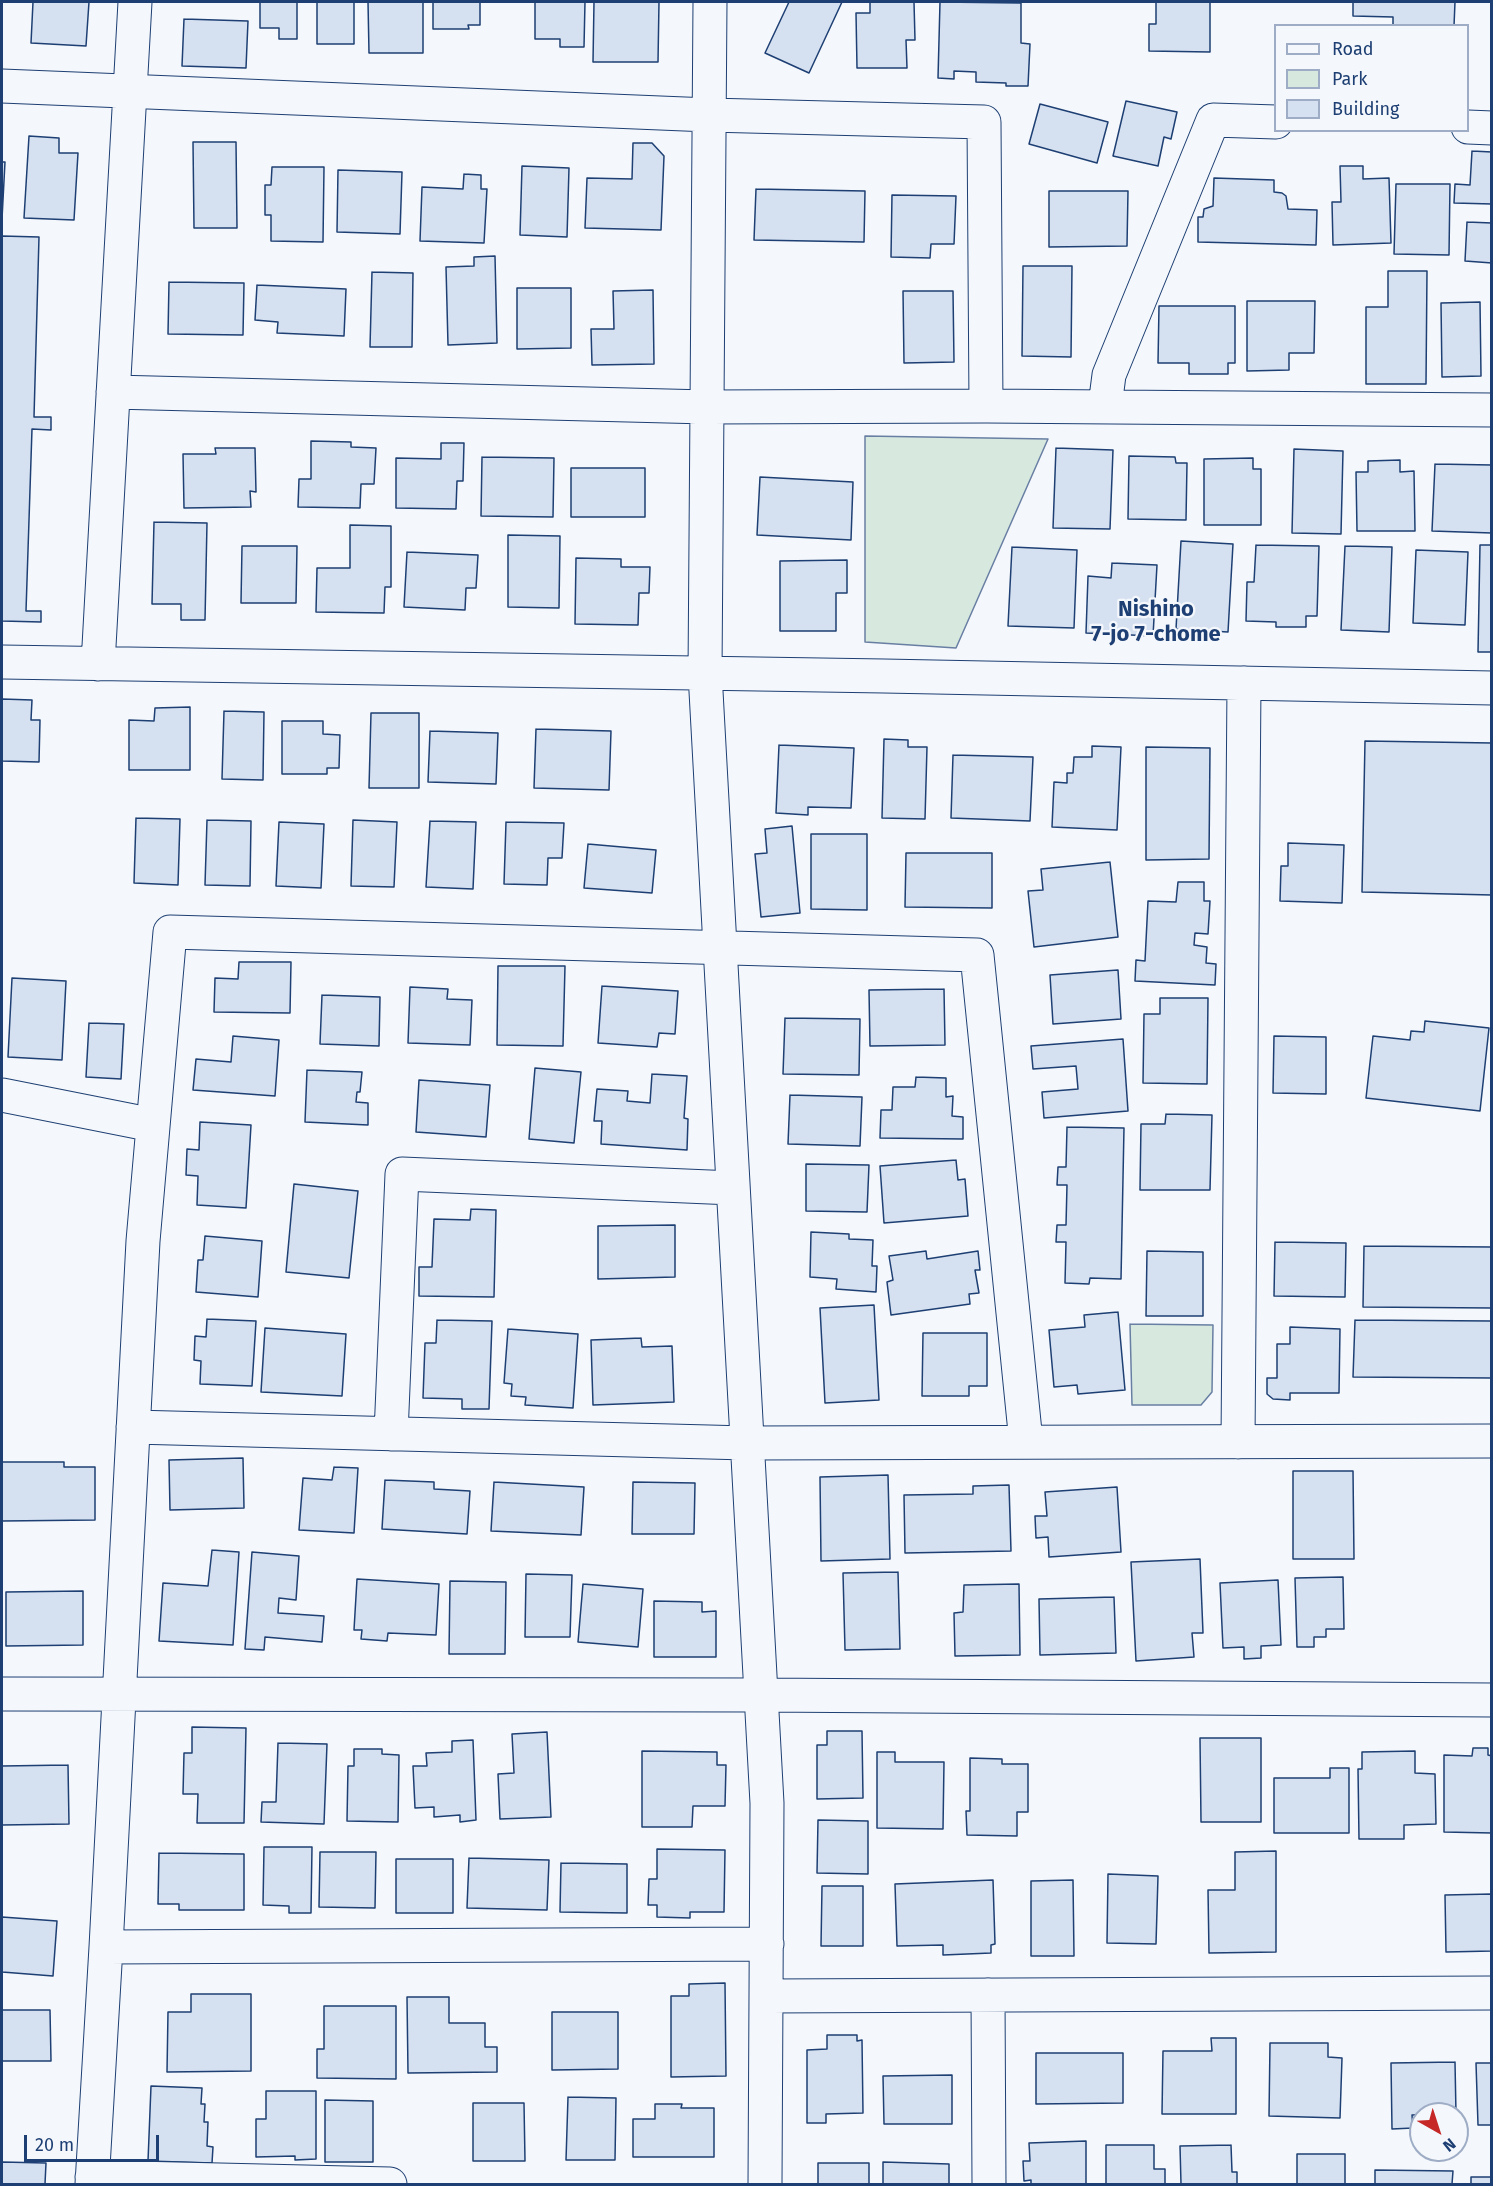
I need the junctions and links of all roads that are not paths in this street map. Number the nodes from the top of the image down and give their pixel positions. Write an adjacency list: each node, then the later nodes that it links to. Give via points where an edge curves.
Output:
1 (135, 2): 4 (street)
2 (710, 2): 5 (street)
3 (2, 86): 4 (street)
4 (130, 91): 5 (street); 9 (street)
5 (709, 115): 10 (street, via 984,122); 12 (street)
6 (1274, 122): 11 (street, via 1213,120 1109,375)
7 (1469, 127): 8 (street)
8 (1491, 128)
9 (113, 392): 12 (street); 15 (street)
10 (986, 406): 11 (street); 12 (street)
11 (1105, 406): 13 (street)
12 (707, 407): 16 (street)
13 (1491, 410)
14 (2, 662): 15 (street)
15 (98, 664): 16 (street)
16 (705, 673): 17 (street); 19 (street)
17 (1244, 683): 18 (street); 27 (street)
18 (1491, 688)
19 (720, 947): 21 (street, via 170,933); 22 (street); 26 (street, via 977,955)
20 (2, 1095): 21 (street)
21 (153, 1125): 23 (street)
22 (733, 1188): 24 (street, via 402,1174); 28 (street)
23 (133, 1427): 24 (street); 30 (street)
24 (392, 1434): 28 (street)
25 (1491, 1441): 27 (street)
26 (1026, 1442): 27 (street); 28 (street)
27 (1238, 1442)
28 (747, 1443): 31 (street)
29 (2, 1694): 30 (street)
30 (119, 1694): 31 (street); 34 (street)
31 (761, 1695): 32 (street); 33 (street, via 767,1803)
32 (1491, 1700)
33 (767, 1944): 34 (street); 37 (street)
34 (106, 1947): 38 (street)
35 (1491, 1993): 36 (street)
36 (988, 1995): 37 (street); 41 (street)
37 (766, 1996): 40 (street)
38 (92, 2181): 39 (street)
39 (390, 2184)
40 (765, 2184)
41 (989, 2184)

